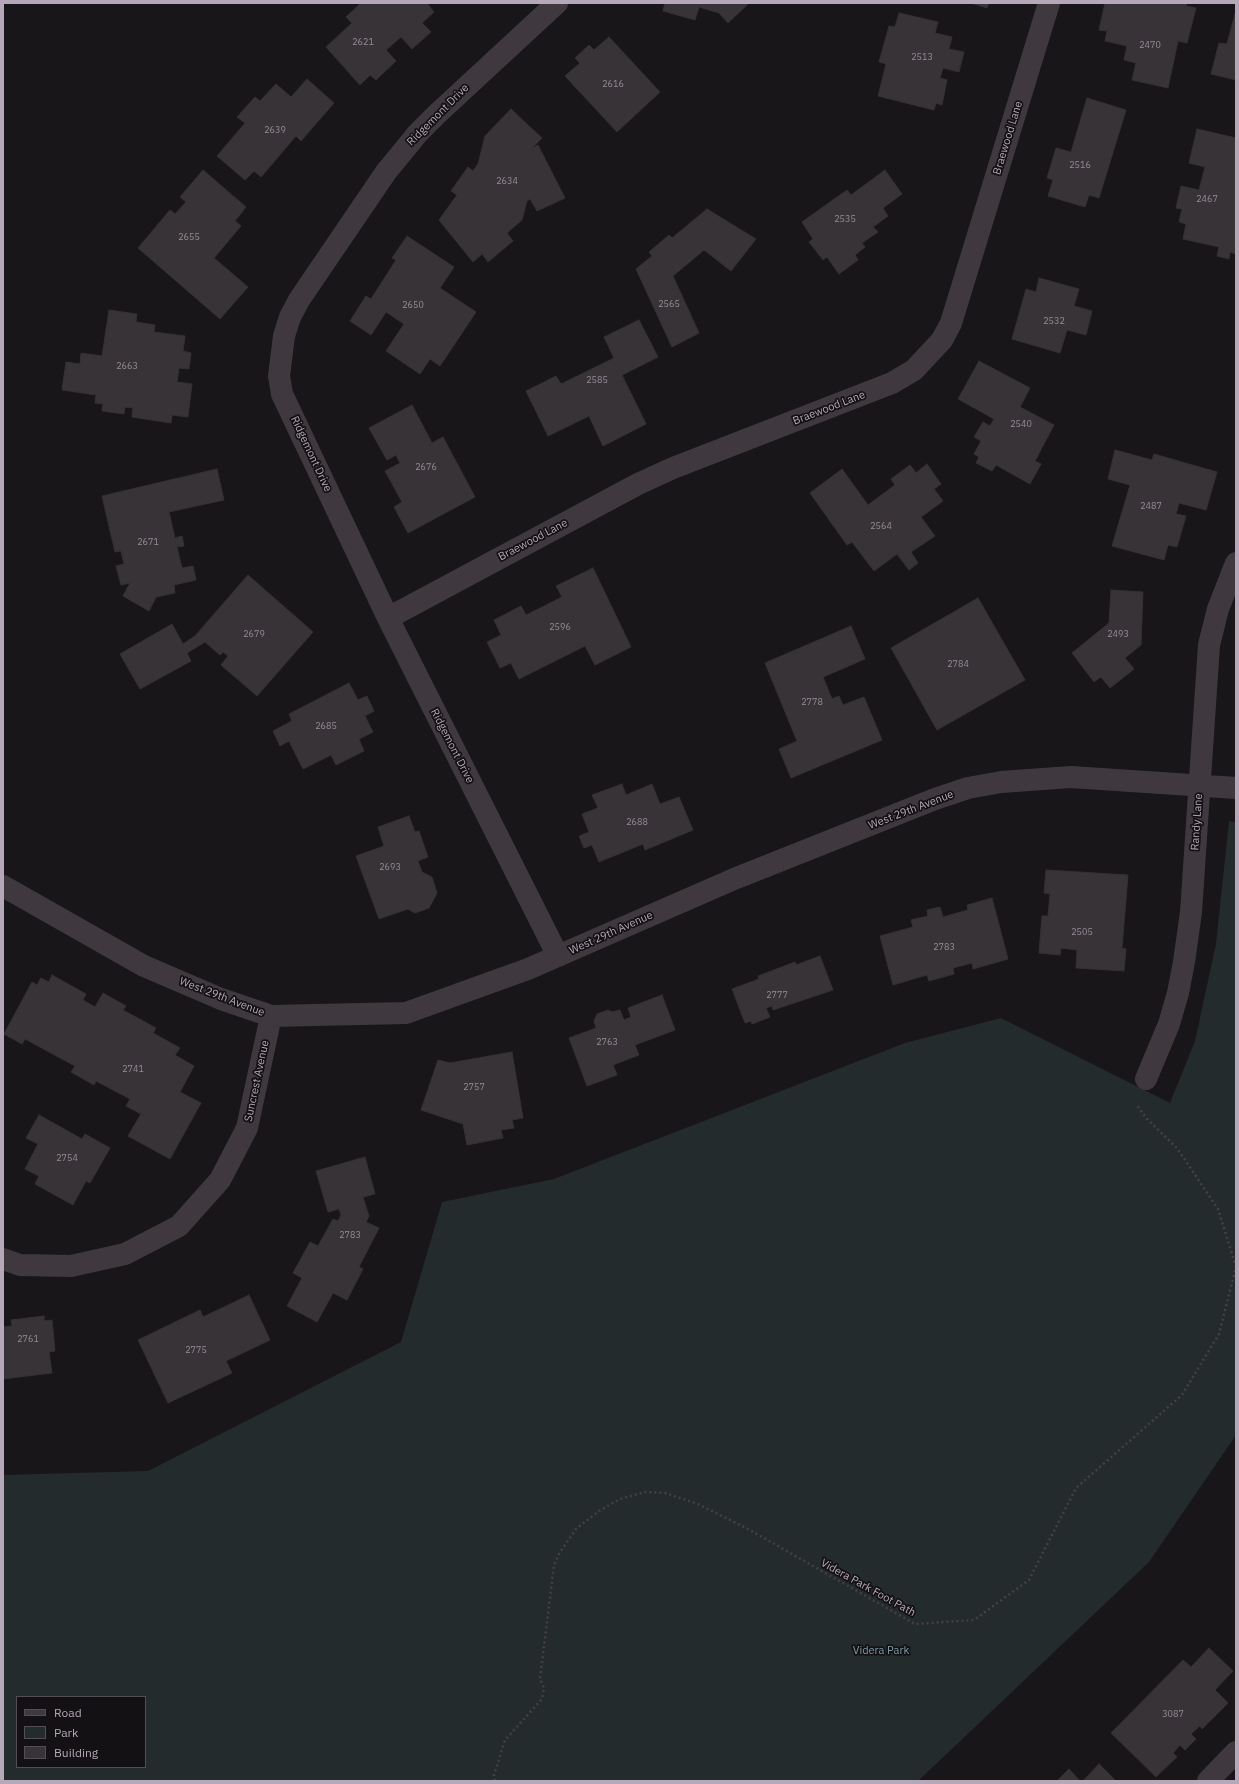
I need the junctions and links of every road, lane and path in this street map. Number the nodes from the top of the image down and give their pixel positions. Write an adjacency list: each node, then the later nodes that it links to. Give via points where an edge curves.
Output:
1 (557, 3): 4 (street, Ridgemont Drive, via 436,115 401,153 299,300 284,336 279,376 282,394)
2 (1049, 3): 4 (street, Braewood Lane, via 951,323 942,340 914,370 892,383 673,468)
3 (1236, 563): 5 (street, Randy Lane, via 1218,609 1209,645)
4 (388, 618): 8 (street, Ridgemont Drive)
5 (1200, 785): 6 (street, West 29th Avenue); 8 (street, West 29th Avenue, via 1071,777 1001,782 968,788 734,879); 10 (street, Randy Lane, via 1191,912 1184,962 1169,1024)
6 (1236, 788)
7 (3, 886): 9 (street, West 29th Avenue, via 144,966 221,999)
8 (558, 956): 9 (street, West 29th Avenue, via 406,1013)
9 (271, 1016): 11 (street, Suncrest Avenue, via 247,1128 220,1180 179,1226 125,1254 71,1266 20,1265)
10 (1146, 1079): 13 (path, Videra Park Foot Path, via 1135,1102 1147,1119 1177,1148 1218,1209 1236,1267 1219,1334 1182,1395 1076,1488 1030,1580 974,1620 915,1624 748,1529 698,1504 665,1493 645,1492 620,1499 576,1529 554,1565 540,1679 544,1688 542,1699 505,1740 494,1775)
11 (3, 1259)
12 (1236, 1752): 14 (street)
13 (495, 1781)
14 (1208, 1781)

